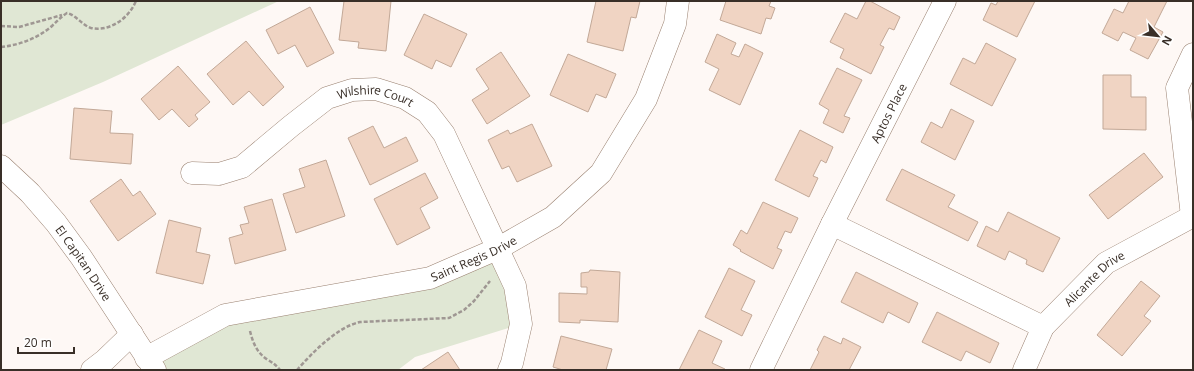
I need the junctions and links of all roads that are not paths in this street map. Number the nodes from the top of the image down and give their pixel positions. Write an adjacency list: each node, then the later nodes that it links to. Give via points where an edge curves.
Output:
1 (678, 1): 8 (street, Saint Regis Drive, via 675,24 646,99 601,173 553,217)
2 (945, 1): 7 (street, Aptos Place)
3 (1193, 54): 6 (street, via 1177,88)
4 (1, 166): 10 (street, El Capitan Drive, via 30,193 56,223)
5 (192, 173): 8 (street, Wilshire Court, via 219,174 242,167 327,98 352,90 376,89 406,98 427,112 444,134)
6 (1193, 216): 9 (street, Alicante Drive, via 1106,263)
7 (832, 224): 9 (street); 14 (street, Aptos Place)
8 (498, 249): 11 (street, Saint Regis Drive, via 430,278 225,315); 13 (street, Wilshire Court, via 516,286 521,324)
9 (1043, 327): 15 (street, Alicante Drive)
10 (132, 334): 11 (street, El Capitan Drive); 12 (street)
11 (150, 364)
12 (92, 370)
13 (509, 370)
14 (761, 370)
15 (1024, 370)

